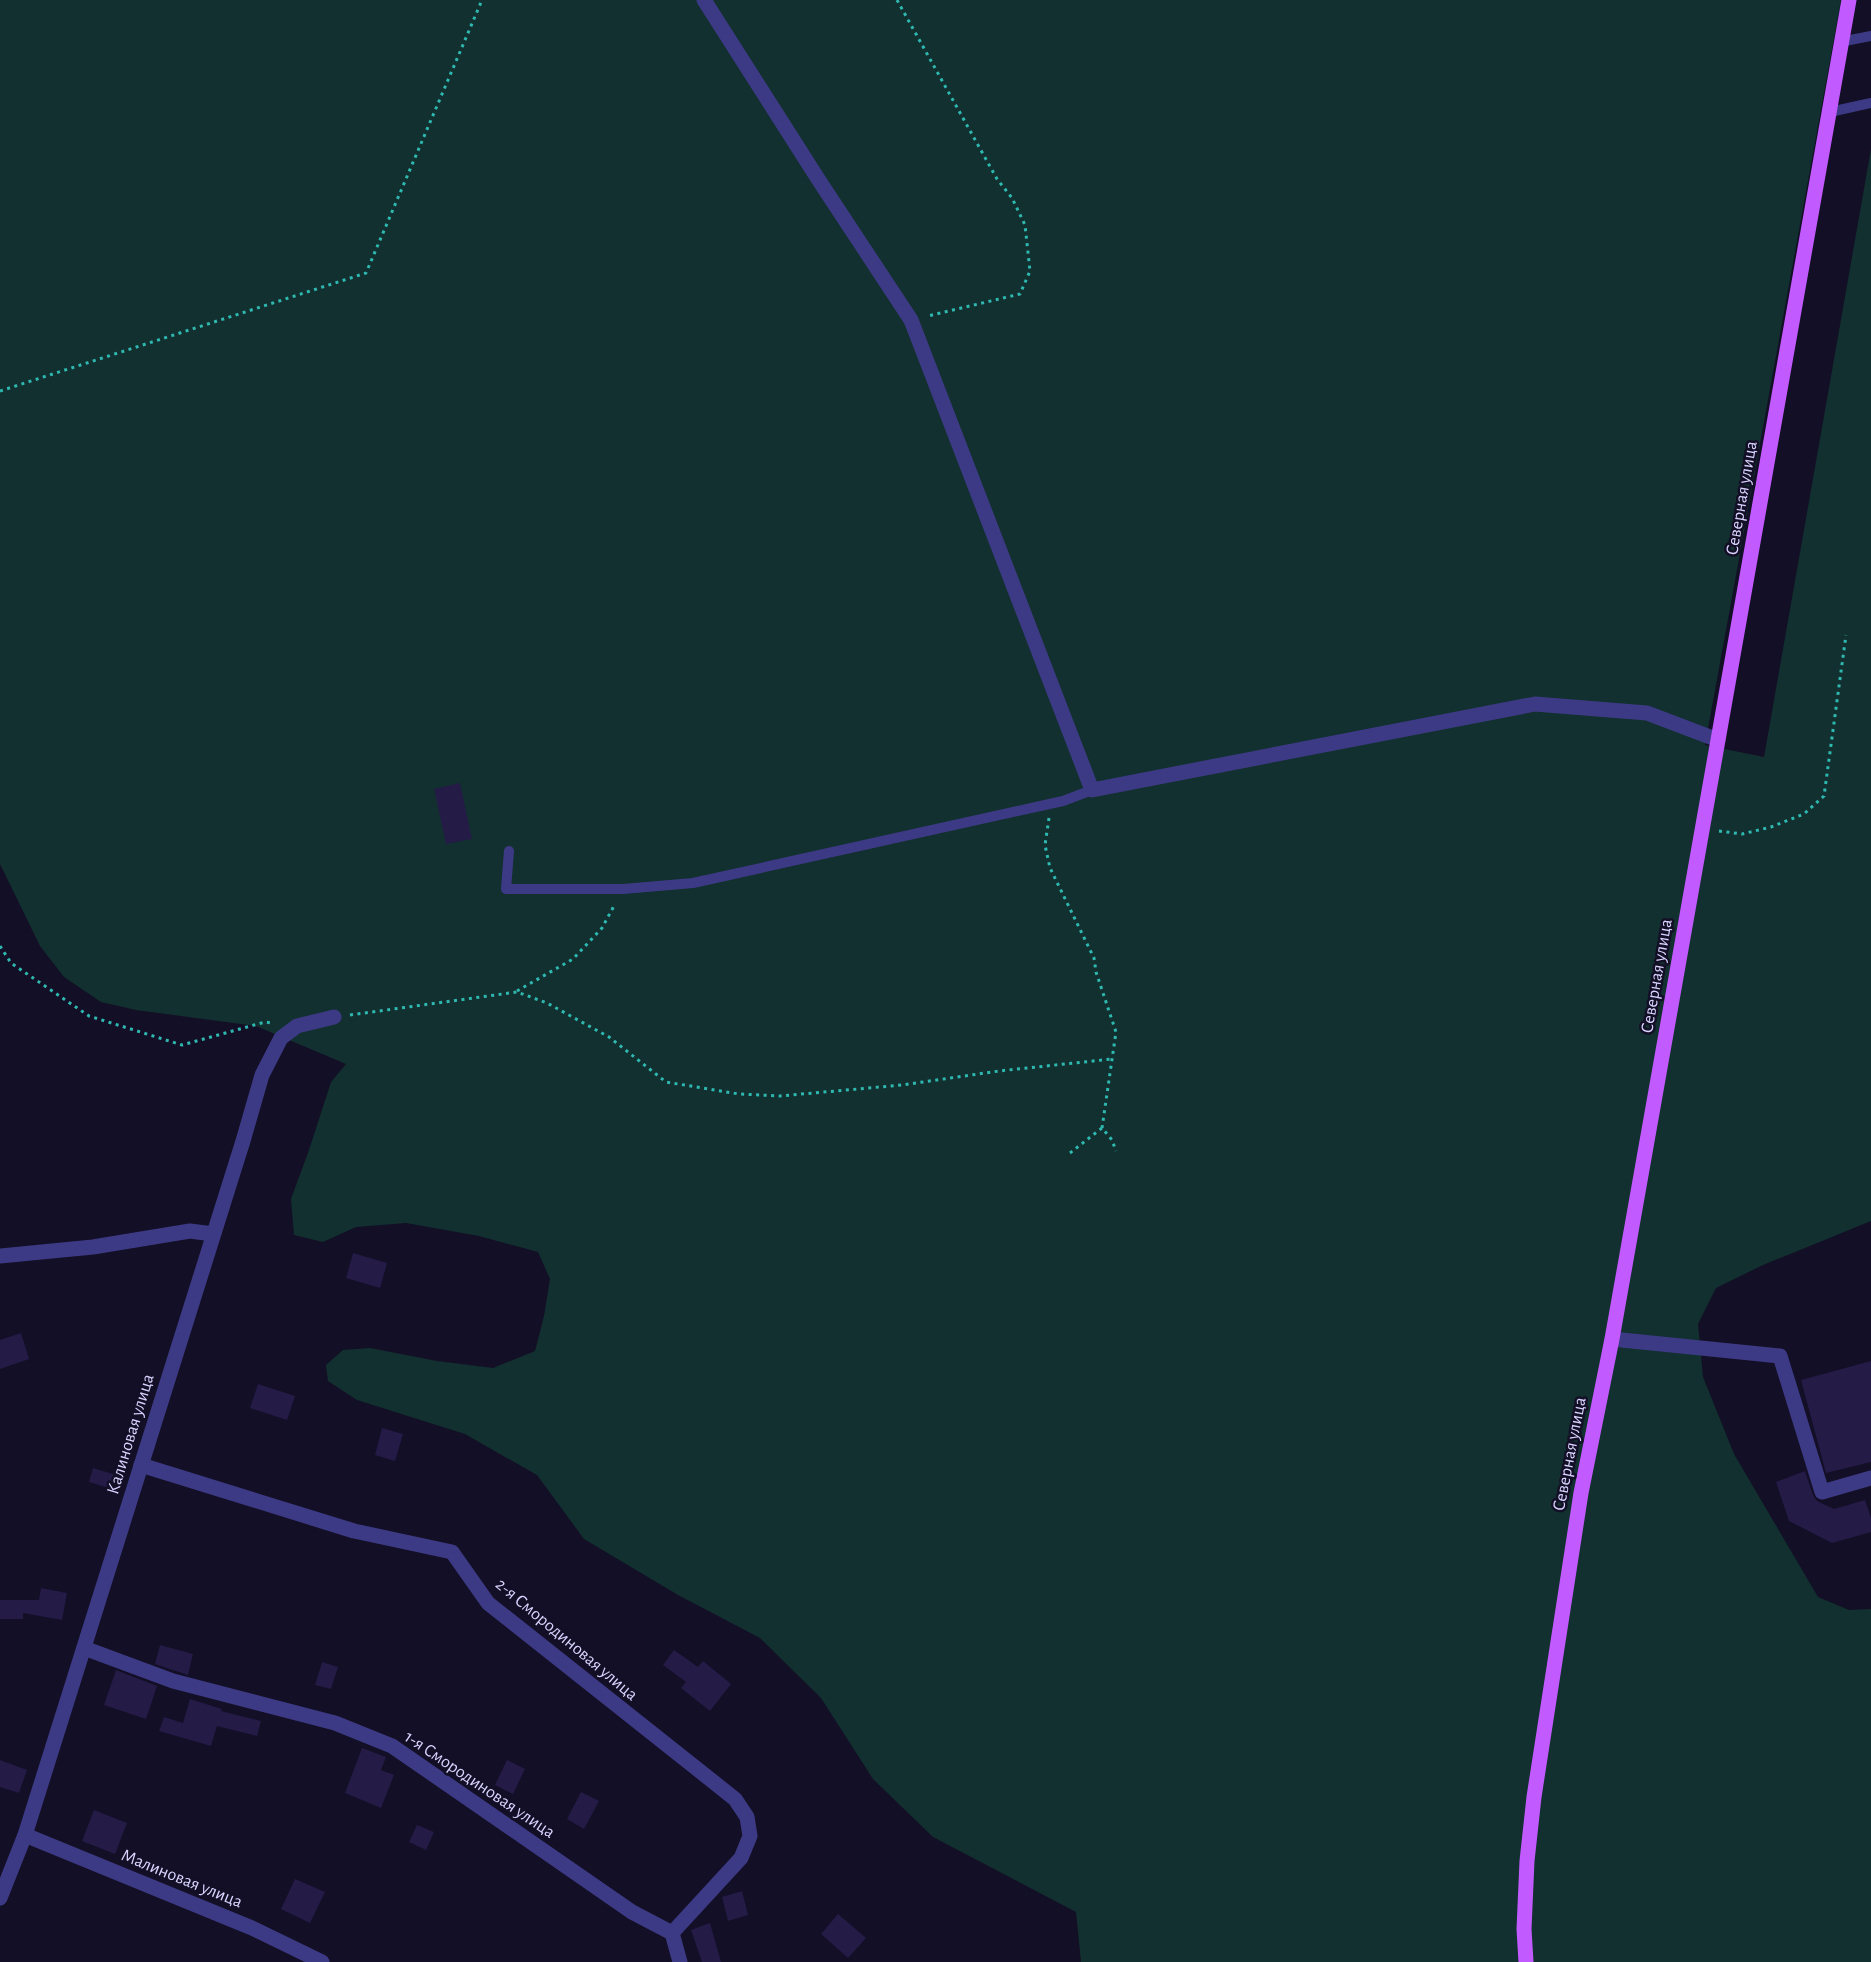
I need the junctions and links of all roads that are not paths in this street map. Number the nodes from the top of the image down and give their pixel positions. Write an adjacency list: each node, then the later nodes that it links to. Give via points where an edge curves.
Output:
1 (704, 0): 8 (street, via 911,320)
2 (1849, 0): 4 (main road, Северная улица)
3 (1871, 36): 4 (lane)
4 (1840, 42): 6 (main road, Северная улица)
5 (1871, 103): 6 (lane)
6 (1830, 112): 7 (main road, Северная улица)
7 (1718, 740): 8 (street, via 1647,713 1535,704); 13 (main road, Северная улица)
8 (1092, 790): 9 (lane, via 1063,801 693,883 623,889 506,889)
9 (508, 851)
10 (334, 1017): 11 (street, Калиновая улица, via 297,1026 280,1038 262,1075)
11 (213, 1234): 12 (street, via 190,1231 93,1247); 14 (street, Калиновая улица)
12 (0, 1256)
13 (1612, 1339): 15 (street, via 1780,1356 1822,1492); 22 (main road, Северная улица, via 1581,1493 1534,1797 1527,1861)
14 (141, 1465): 16 (street, Калиновая улица); 19 (street, 2-я Смородиновая улица, via 354,1531 452,1552 488,1603 735,1799 747,1817 750,1836 741,1858)
15 (1871, 1478)
16 (84, 1648): 17 (street, Калиновая улица); 19 (street, 1-я Смородиновая улица, via 173,1681 335,1723 392,1746 632,1912)
17 (25, 1835): 18 (street, Калиновая улица); 20 (street, Малиновая улица, via 252,1928)
18 (0, 1898)
19 (672, 1933): 21 (street)
20 (322, 1962)
21 (680, 1962)
22 (1526, 1962)

